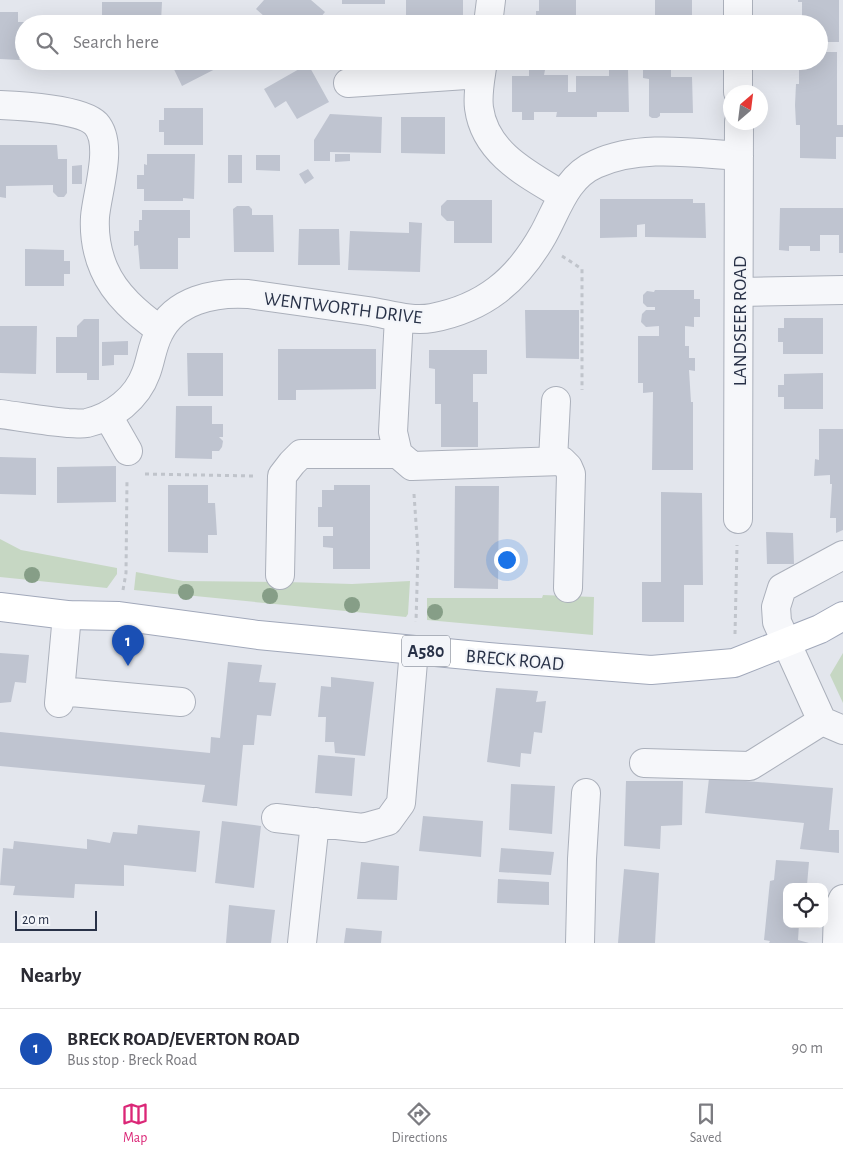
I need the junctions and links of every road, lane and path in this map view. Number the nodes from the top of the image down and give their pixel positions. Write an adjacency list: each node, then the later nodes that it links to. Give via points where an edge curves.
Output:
1 (491, 0): 3 (street)
2 (738, 0): 4 (street)
3 (489, 15)
4 (738, 15)
5 (457, 70): 8 (street)
6 (482, 70): 13 (street, via 479,106 490,140 526,174)
7 (738, 70): 9 (street)
8 (348, 83)
9 (738, 85)
10 (0, 105): 18 (street, via 57,111 95,123 102,133 105,147 95,216 98,252 104,271 116,290 136,312)
11 (739, 130): 12 (street, LANDSEER ROAD)
12 (739, 156): 13 (street, WENTWORTH DRIVE, via 660,151 614,157 595,164 576,178); 16 (street, LANDSEER ROAD)
13 (562, 195): 14 (street, WENTWORTH DRIVE)
14 (539, 241): 17 (street, WENTWORTH DRIVE, via 505,285 488,298 429,319); 19 (path, via 582,269 582,401)
15 (843, 290): 16 (street)
16 (740, 292): 26 (street, LANDSEER ROAD)
17 (399, 317): 18 (street, WENTWORTH DRIVE, via 227,293 207,296 188,304); 22 (street, via 393,432)
18 (160, 330): 21 (street, WENTWORTH DRIVE, via 146,374 136,391)
19 (556, 401): 23 (street)
20 (0, 414): 21 (street, WENTWORTH DRIVE, via 85,423)
21 (108, 416): 24 (street)
22 (405, 460): 23 (street); 25 (street, via 301,454); 35 (path, via 418,552)
23 (552, 460): 29 (street, via 562,461 571,474)
24 (127, 462): 25 (path); 32 (path, via 126,573)
25 (282, 476): 28 (street)
26 (738, 519): 36 (path)
27 (843, 555): 34 (street, via 782,588 776,607 777,622)
28 (280, 575)
29 (568, 588)
30 (0, 607): 31 (main road, BRECK ROAD / A580)
31 (67, 615): 32 (main road, BRECK ROAD / A580); 37 (street, via 59,698)
32 (119, 616): 35 (main road, BRECK ROAD / A580, via 258,635)
33 (843, 616): 34 (main road, BRECK ROAD / A580)
34 (786, 643): 36 (main road, BRECK ROAD / A580); 38 (street)
35 (414, 650): 36 (main road, BRECK ROAD / A580, via 651,670); 42 (street, via 401,803 388,821 363,828)
36 (734, 663)
37 (181, 702)
38 (832, 726): 39 (street, via 750,766)
39 (644, 763)
40 (586, 793): 45 (street)
41 (276, 818): 42 (street)
42 (315, 822): 44 (street)
43 (843, 898): 46 (street, via 838,910)
44 (302, 943)
45 (580, 943)
46 (837, 943)

